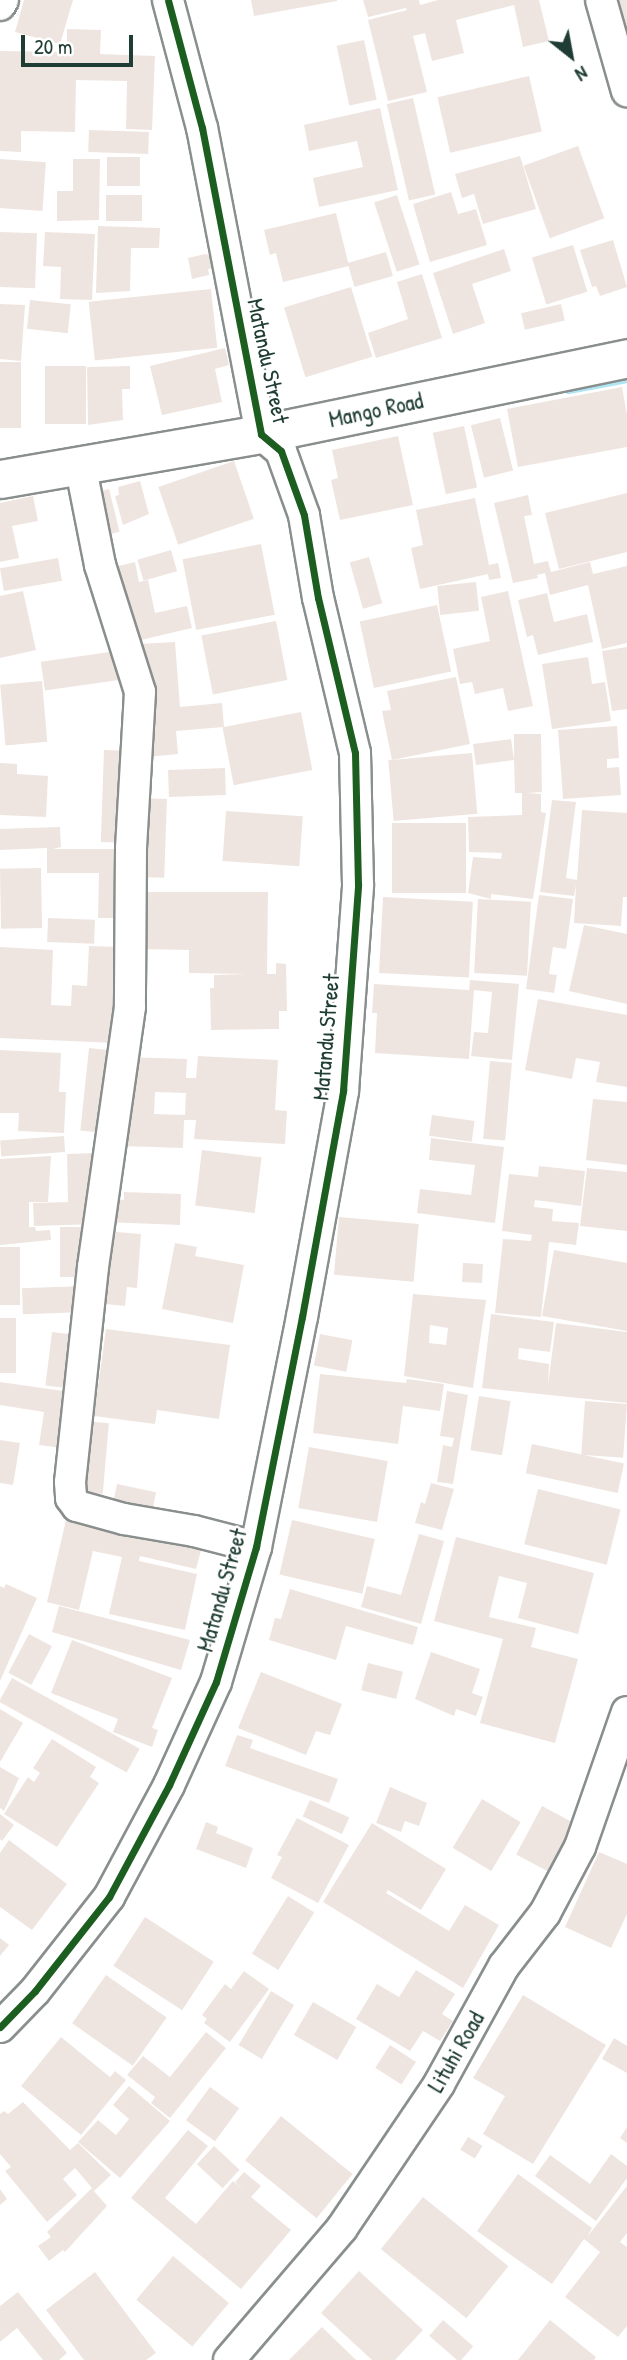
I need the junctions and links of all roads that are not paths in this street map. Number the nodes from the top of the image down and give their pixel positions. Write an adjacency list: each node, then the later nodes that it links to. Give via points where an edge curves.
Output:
1 (2, 0): 4 (street)
2 (168, 0): 7 (street, Matandu Street, via 202,128)
3 (601, 0): 5 (street)
4 (0, 5)
5 (627, 91)
6 (627, 358): 7 (street, Mango Road)
7 (261, 434): 8 (street, Mango Road); 10 (street, Matandu Street, via 281,451 304,515 355,753 358,885 342,1091)
8 (75, 466): 9 (street, Mango Road); 10 (street, via 83,479 100,565 140,692 131,849 130,1007 93,1267 71,1498 77,1506 124,1519)
9 (0, 479)
10 (256, 1547): 12 (street, Matandu Street, via 216,1682 169,1785 109,1897 35,1991)
11 (627, 1712): 13 (street, Lituhi Road, via 580,1847 545,1913 505,1966 439,2084 342,2228)
12 (0, 2027)
13 (229, 2360)

